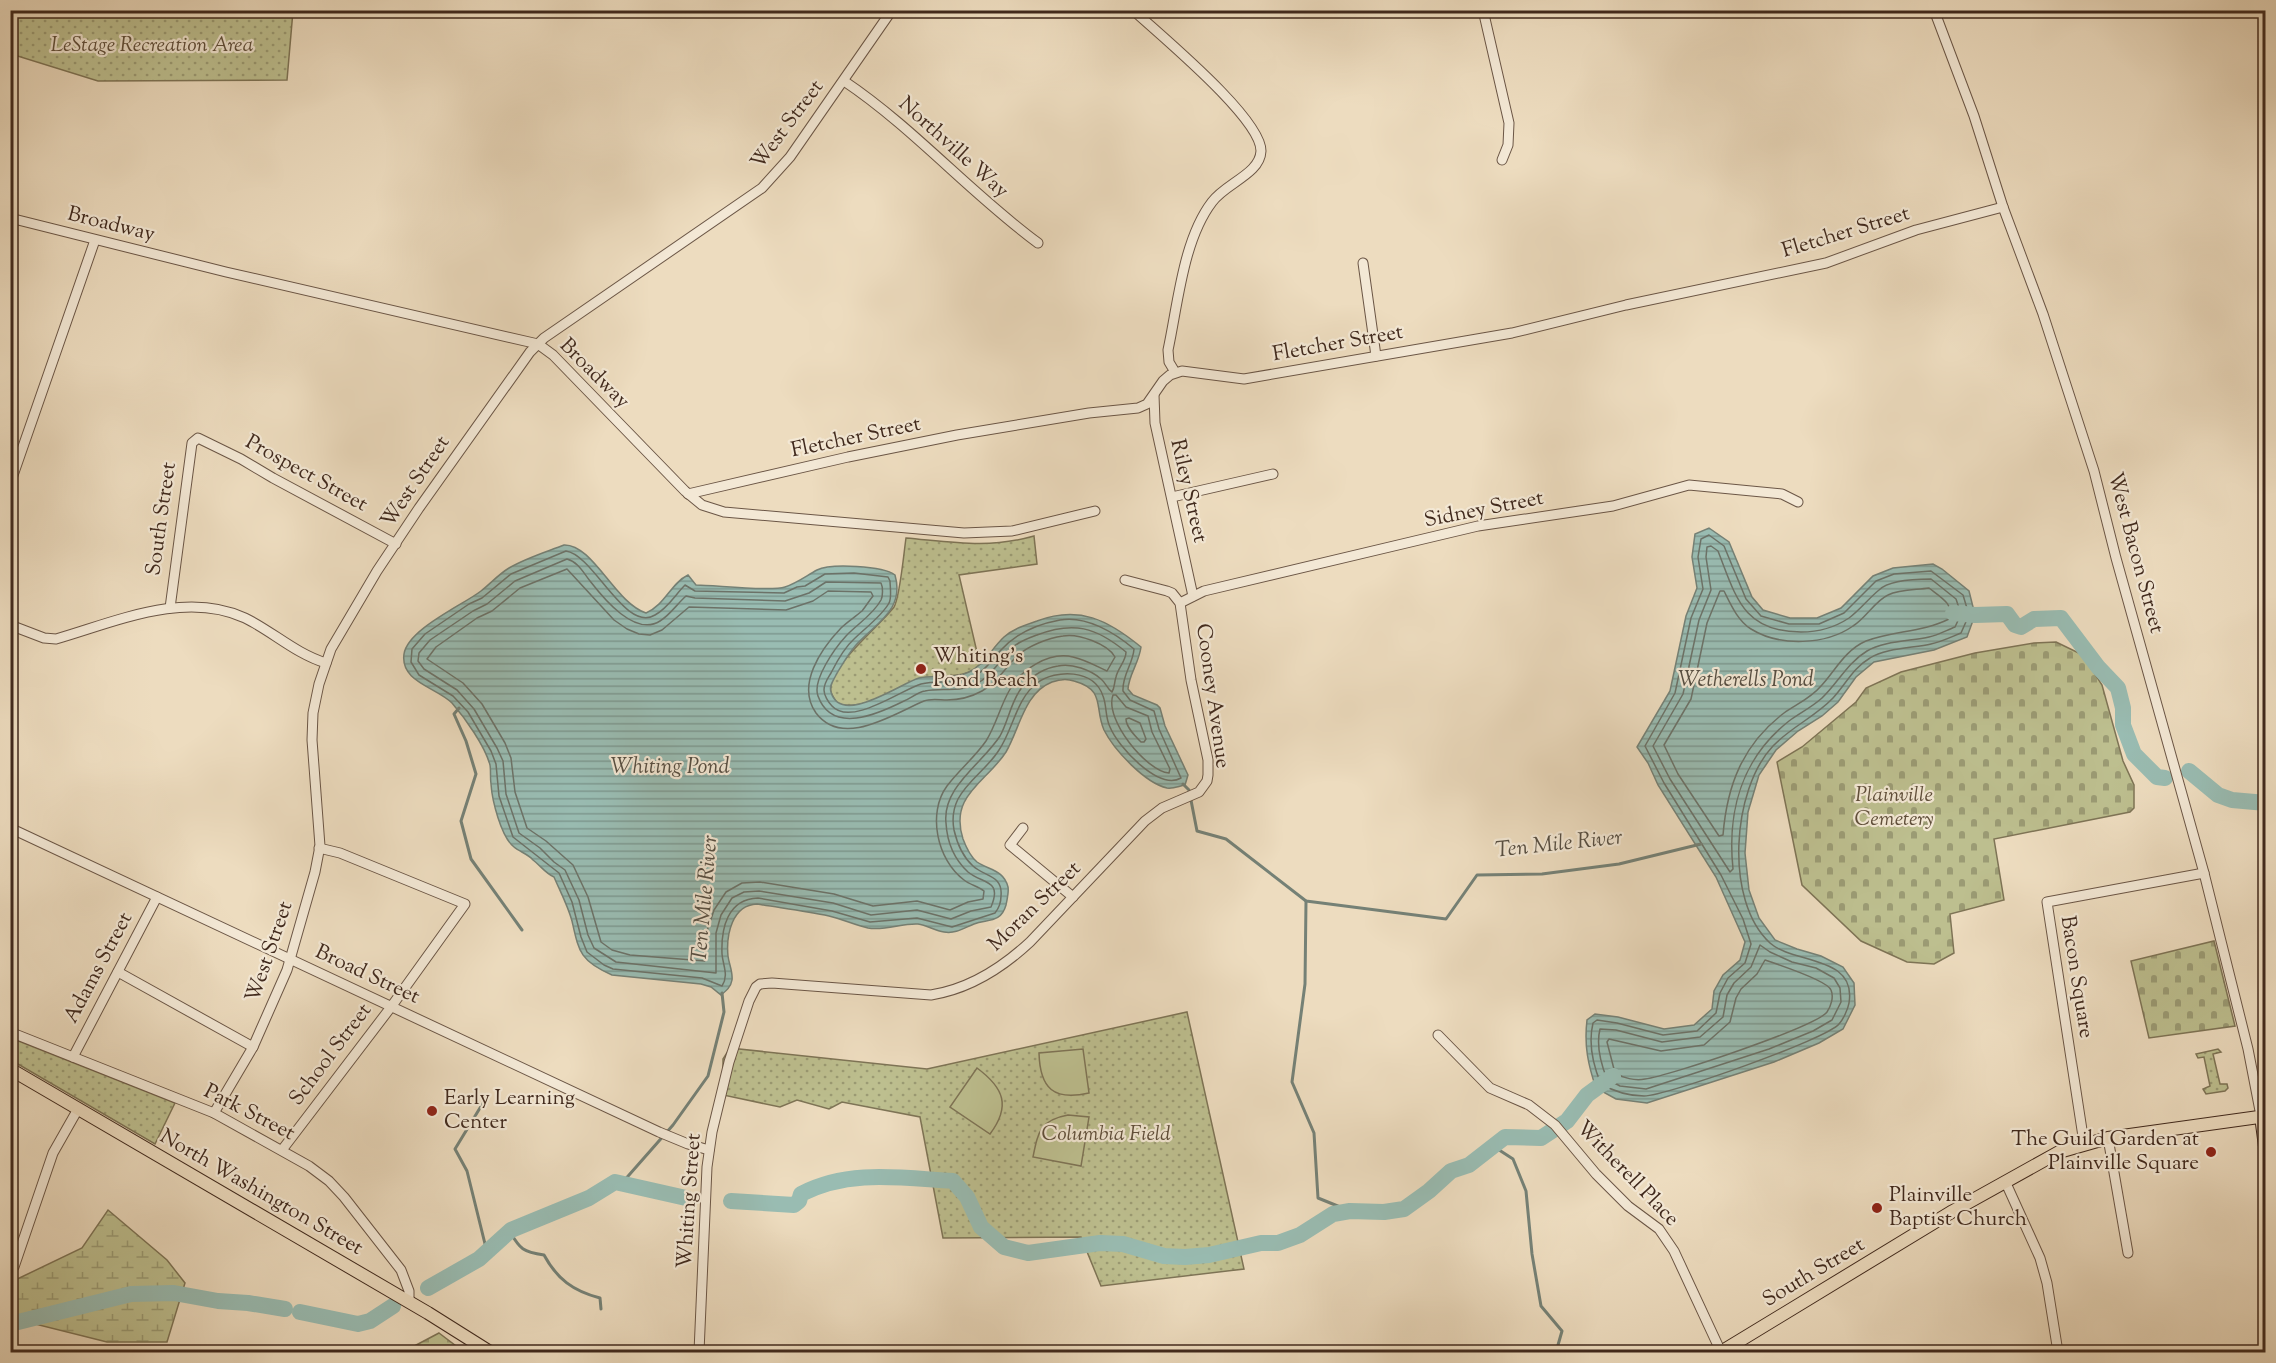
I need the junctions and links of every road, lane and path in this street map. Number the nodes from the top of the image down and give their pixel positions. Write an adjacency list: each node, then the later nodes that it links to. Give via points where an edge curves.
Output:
1 (892, 10): 5 (street, West Street)
2 (1133, 10): 14 (street, via 1247,119 1260,145 1260,160 1255,168 1222,191 1199,224 1168,350)
3 (1483, 10): 6 (street, via 1509,123 1508,145)
4 (1934, 10): 7 (street, West Bacon Street)
5 (844, 81): 10 (street, Northville Way, via 894,118 991,207); 12 (street, West Street, via 790,157 762,188)
6 (1502, 160)
7 (2003, 207): 13 (street, Fletcher Street, via 1916,230 1826,263 1512,333); 34 (street, West Bacon Street, via 2094,471)
8 (10, 218): 9 (street, Broadway)
9 (95, 240): 12 (street, Broadway); 18 (street)
10 (1038, 243)
11 (1363, 262): 13 (street)
12 (538, 345): 19 (street, Broadway, via 553,355); 23 (street, West Street, via 505,385)
13 (1376, 356): 14 (street, Fletcher Street, via 1244,379)
14 (1175, 372): 15 (street, Fletcher Street)
15 (1154, 393): 19 (street, Fletcher Street, via 1147,404 1138,408 946,438); 20 (street, Riley Street, via 1155,423)
16 (198, 438): 23 (street, Prospect Street); 27 (street, South Street, via 192,442)
17 (1273, 474): 20 (street)
18 (10, 484)
19 (688, 494): 22 (street, Broadway, via 702,505 724,512 963,533 1012,531)
20 (1172, 497): 25 (street, Riley Street)
21 (1798, 502): 25 (street, Sidney Street, via 1782,494 1689,485 1613,506 1478,526)
22 (1095, 511)
23 (396, 544): 29 (street, West Street, via 339,634)
24 (1125, 580): 26 (street, Cooney Avenue, via 1172,593)
25 (1192, 596): 26 (street, Sidney Street)
26 (1180, 603): 30 (street, Cooney Avenue, via 1209,769 1203,788)
27 (170, 608): 28 (street, via 56,639); 29 (street, via 196,607 244,618)
28 (10, 625)
29 (326, 663): 33 (street, West Street, via 313,713)
30 (1145, 821): 36 (street, Moran Street)
31 (10, 828): 35 (street, Broad Street)
32 (1023, 828): 36 (street, via 1010,845)
33 (319, 848): 37 (street, West Street); 40 (street, School Street, via 340,852 465,904)
34 (2204, 873): 48 (street, West Bacon Street); 50 (street, Bacon Square, via 2047,903)
35 (157, 897): 37 (street, Broad Street); 38 (street, Adams Street)
36 (1073, 897): 39 (street, Moran Street, via 1012,959 949,992 931,995 772,983)
37 (291, 959): 40 (street, Broad Street); 43 (street, West Street)
38 (118, 972): 43 (street); 44 (street, Adams Street)
39 (756, 987): 52 (street, Whiting Street, via 729,1062)
40 (391, 1007): 51 (street, School Street); 52 (street, Broad Street, via 659,1132)
41 (10, 1032): 44 (street, Park Street)
42 (1438, 1035): 58 (street, Witherell Place, via 1490,1088 1529,1105 1557,1127 1596,1174 1628,1206 1659,1229 1674,1251)
43 (253, 1047): 47 (street, West Street)
44 (73, 1057): 47 (street, Park Street)
45 (10, 1069): 46 (main road, North Washington Street)
46 (78, 1109): 56 (street, via 53,1153); 57 (main road, North Washington Street)
47 (214, 1113): 51 (street, Park Street)
48 (2263, 1116): 49 (main road, South Street); 53 (main road)
49 (2108, 1138): 50 (main road, South Street); 55 (street)
50 (2084, 1143): 54 (main road, South Street)
51 (282, 1150): 57 (street, Park Street, via 322,1176 347,1200 400,1270 410,1290)
52 (709, 1150): 60 (street, Whiting Street)
53 (2265, 1154)
54 (2005, 1181): 58 (main road, South Street); 61 (street, via 2040,1258)
55 (2128, 1253)
56 (14, 1267)
57 (409, 1301): 59 (main road, North Washington Street)
58 (1721, 1352)
59 (490, 1353)
60 (699, 1353)
61 (2058, 1353)

